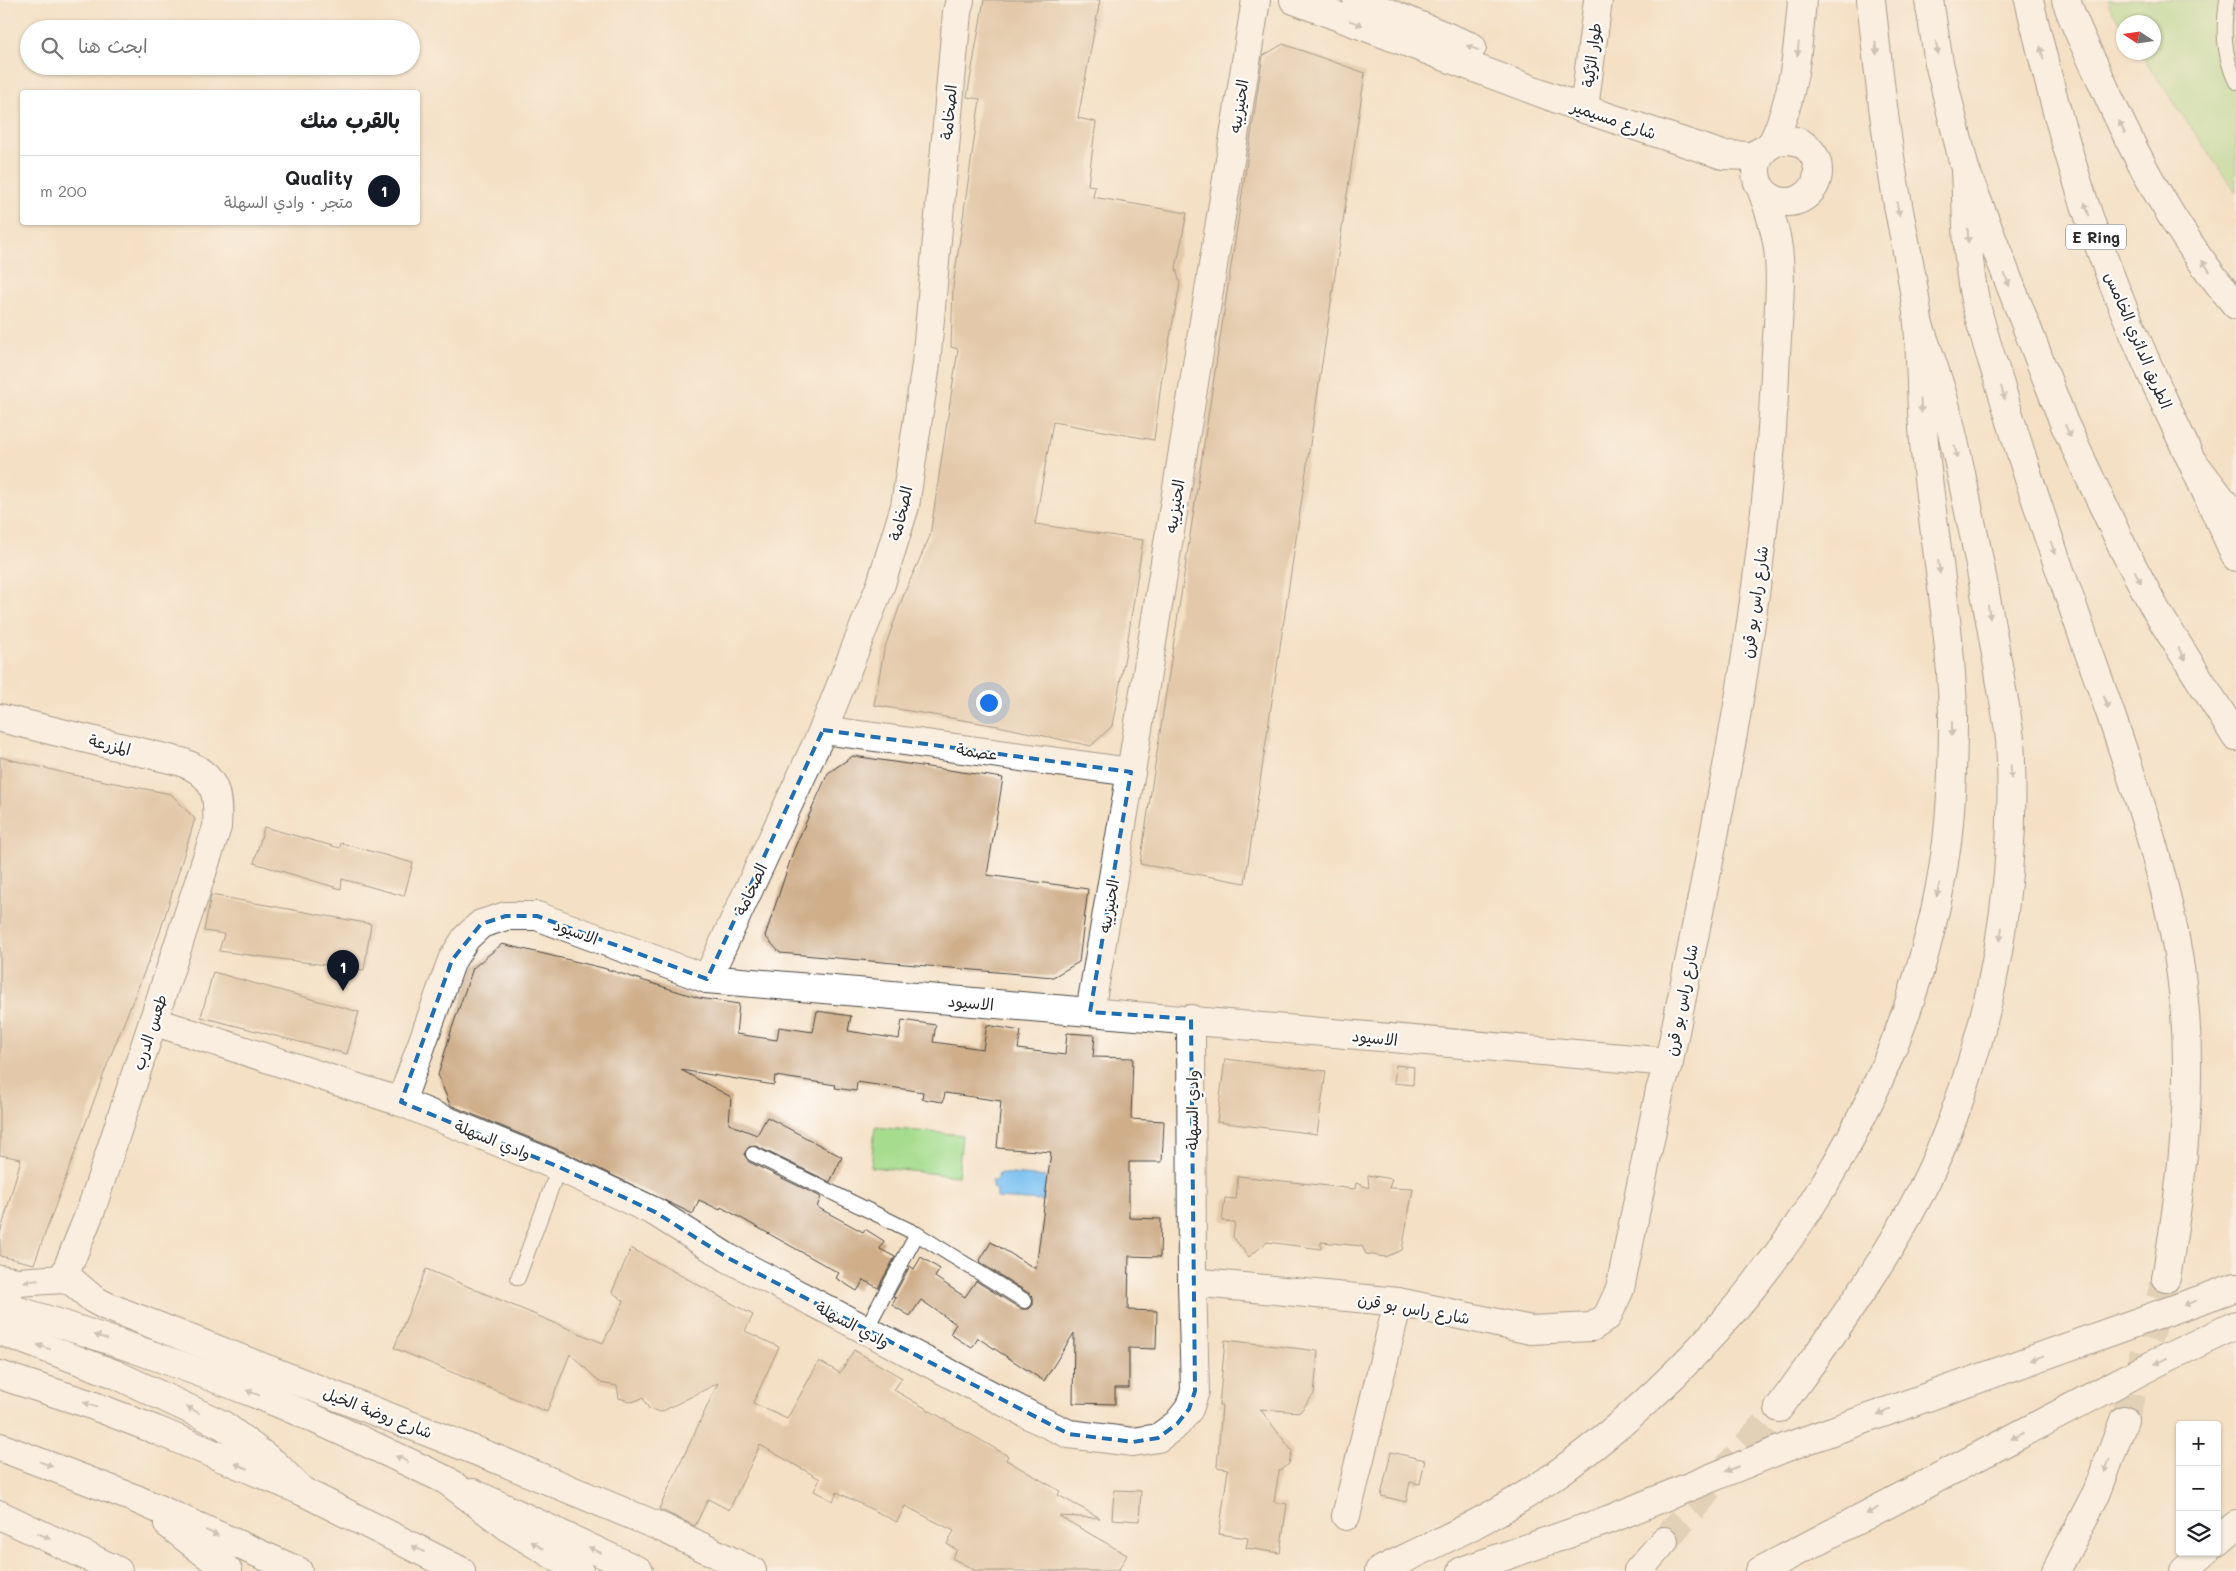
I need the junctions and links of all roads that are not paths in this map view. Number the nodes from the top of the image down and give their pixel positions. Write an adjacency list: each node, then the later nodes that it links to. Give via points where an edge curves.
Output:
1 (1256, 0): 29 (main road, الحنيزيبه)
2 (1294, 0): 12 (main road, شارع مسيمير, one-way to 12)
3 (1357, 0): 12 (main road, one-way to 3, via 1498,62 1489,54)
4 (1598, 0): 14 (main road, طوار الرّكية)
5 (1802, 0): 15 (main road, one-way to 15, via 1794,79 1781,125)
6 (1871, 0): 22 (main road, one-way to 22, via 1879,81)
7 (1930, 0): 17 (main road, one-way to 17, via 1939,63)
8 (2030, 0): 23 (main road, الطريق الدائري الخامس / E Ring, one-way to 8, via 2104,261 2072,166)
9 (2066, 0): 21 (main road, one-way to 9, via 2189,244 2155,190 2121,125)
10 (2227, 0): 13 (lane, via 2223,30 2229,67)
11 (958, 4): 27 (main road, الصخامة, via 926,364 904,506 881,584)
12 (1507, 79): 14 (main road, شارع مسيمير)
13 (2236, 82)
14 (1584, 109): 16 (main road, شارع مسيمير)
15 (1768, 147): 16 (main road, شارع مسيمير, via 1752,156); 18 (main road, via 1756,167); 19 (main road, via 1782,140 1798,142 1812,152 1817,161 1816,183)
16 (1723, 155): 18 (main road, شارع مسيمير)
17 (1965, 169): 28 (main road, one-way to 28, via 2064,423 2125,552 2156,612); 41 (main road, one-way to 41, via 1968,258 1975,298 2021,454 2146,822 2166,893 2181,974 2188,1038 2187,1113 2180,1195)
18 (1759, 184): 19 (main road, via 1770,198 1780,202); 20 (main road, شارع راس بو قرن, via 1774,224)
19 (1802, 199): 20 (main road, شارع راس بو قرن)
20 (1779, 259): 35 (main road, شارع راس بو قرن, via 1773,427 1752,627)
21 (2236, 304)
22 (1918, 322): 53 (main road, one-way to 53, via 1953,435 1985,586 2009,737 2012,808 2005,906 1984,1020 1964,1088 1938,1154 1907,1218 1871,1280); 72 (main road, one-way to 72, via 1925,456 1948,645 1952,714 1951,792 1947,841 1932,919 1904,1016 1876,1086 1846,1145 1781,1248 1736,1308 1686,1364 1646,1402 1546,1482 1488,1518)
23 (2194, 463): 24 (main road); 25 (main road, الطريق الدائري الخامس)
24 (2236, 518)
25 (2236, 557)
26 (0, 718): 30 (main road, المزرعة, via 182,762 200,768)
27 (823, 730): 29 (main road, عصمة); 31 (main road, الصخامة)
28 (2236, 738)
29 (1131, 772): 32 (main road, الحنيزيبه)
30 (212, 784): 34 (main road, طعس الدرب, via 219,801 217,827)
31 (708, 979): 32 (main road, الاسيود); 36 (main road, الاسيود, via 537,916 506,916 481,924 466,938 452,960)
32 (1090, 1012): 33 (main road, الاسيود)
33 (1191, 1019): 35 (main road, الاسيود); 44 (main road, وادي السهلة)
34 (152, 1021): 36 (main road, وادي السهلة); 43 (main road, طعس الدرب, via 91,1210)
35 (1669, 1062): 47 (main road, شارع راس بو قرن, via 1660,1090 1620,1289 1607,1317 1592,1327 1531,1330)
36 (401, 1102): 38 (main road, وادي السهلة)
37 (753, 1154): 39 (lane)
38 (559, 1167): 40 (lane); 51 (main road, وادي السهلة, via 655,1212 728,1258)
39 (917, 1234): 46 (lane); 51 (lane)
40 (518, 1278)
41 (2166, 1278)
42 (0, 1279): 43 (main road, one-way to 42, via 18,1282)
43 (63, 1279): 71 (main road, شارع روضة الخيل, via 73,1282 106,1306 499,1460 665,1529)
44 (1192, 1282): 47 (main road, شارع راس بو قرن); 51 (main road, وادي السهلة, via 1195,1390 1189,1409 1177,1424 1158,1438 1133,1442 1070,1434)
45 (2236, 1287): 73 (main road, one-way to 73, via 1787,1447 1608,1520)
46 (1025, 1301)
47 (1398, 1302): 60 (main road)
48 (0, 1305): 56 (main road, شارع روضة الخيل, one-way to 48, via 249,1392 103,1337)
49 (2236, 1325): 75 (main road, one-way to 75, via 2158,1362)
50 (0, 1331): 57 (main road, one-way to 50, via 275,1464 223,1425 115,1374)
51 (865, 1331)
52 (0, 1375): 57 (main road, one-way to 52, via 139,1423)
53 (1779, 1408)
54 (2124, 1420): 76 (main road, one-way to 76, via 2097,1492)
55 (0, 1447): 58 (main road, one-way to 58)
56 (446, 1480): 69 (main road, one-way to 56, via 511,1528); 70 (main road, one-way to 56)
57 (302, 1491): 68 (main road, one-way to 57)
58 (136, 1498): 66 (main road); 67 (main road, one-way to 67)
59 (0, 1515): 65 (main road, one-way to 65)
60 (1346, 1516)
61 (2236, 1525): 62 (main road)
62 (2221, 1538)
63 (1664, 1541): 74 (main road)
64 (2201, 1556): 77 (main road)
65 (112, 1570)
66 (228, 1571)
67 (298, 1571)
68 (461, 1571)
69 (578, 1571)
70 (639, 1571)
71 (752, 1571)
72 (1379, 1571)
73 (1462, 1571)
74 (1638, 1571)
75 (1760, 1571)
76 (2056, 1571)
77 (2184, 1571)

